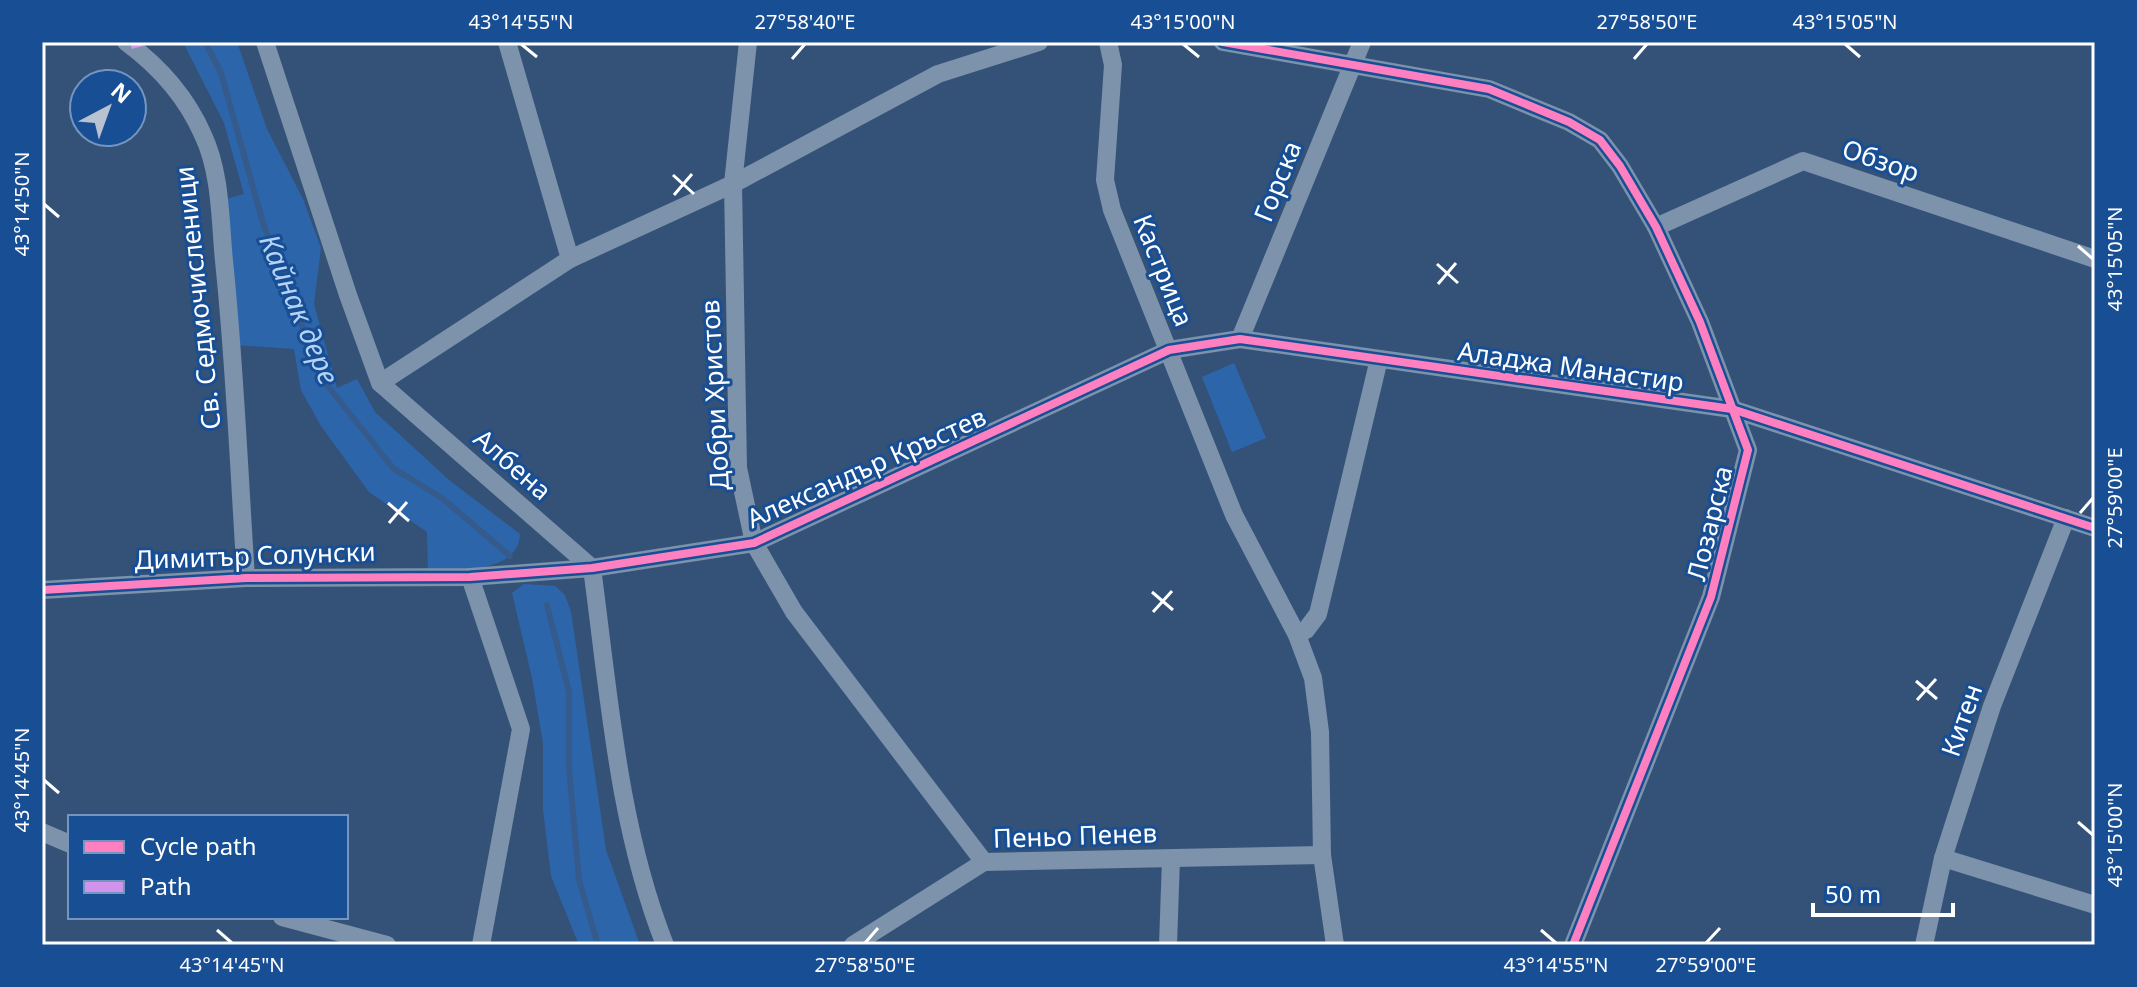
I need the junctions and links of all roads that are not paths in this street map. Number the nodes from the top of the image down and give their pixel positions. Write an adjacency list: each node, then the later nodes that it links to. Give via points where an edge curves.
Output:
1 (126, 42): 24 (street, Св. Седмочисленици, via 181,94 204,136 216,177)
2 (265, 42): 17 (street, Албена)
3 (507, 42): 12 (street)
4 (748, 42): 10 (street, Добри Христов)
5 (1039, 42): 10 (street, via 938,74)
6 (1108, 42): 15 (street, Кастрица, via 1113,65 1105,180 1112,210)
7 (1223, 42): 9 (street, Лозарска)
8 (1362, 42): 9 (street, Горска)
9 (1353, 65): 11 (street, Лозарска, via 1489,89 1569,122 1600,140); 14 (street, Горска)
10 (733, 184): 12 (street); 21 (street, Добри Христов, via 738,468)
11 (1656, 227): 13 (street, Обзор, via 1803,161); 18 (street, Лозарска)
12 (570, 259): 17 (street)
13 (2095, 259)
14 (1240, 339): 15 (street, Аладжа Манастир); 16 (street, Аладжа Манастир)
15 (1169, 350): 21 (street, Александър Кръстев); 26 (street, Кастрица, via 1234,515)
16 (1379, 359): 18 (street, Аладжа Манастир); 26 (street, via 1318,614)
17 (380, 383): 22 (street, Албена)
18 (1732, 409): 19 (street, Аладжа Манастир); 41 (street, Лозарска, via 1748,450 1711,597)
19 (2066, 518): 20 (street, Аладжа Манастир); 30 (street, Китен, via 1992,706)
20 (2095, 528)
21 (754, 543): 22 (street, Александър Кръстев); 32 (street, Добри Христов, via 794,612)
22 (592, 568): 23 (street, Александър Кръстев); 37 (street, via 621,782 651,910)
23 (470, 577): 24 (street, Димитър Солунски); 36 (street, via 521,729)
24 (246, 578): 25 (street, Димитър Солунски)
25 (42, 590)
26 (1297, 635): 29 (street, Кастрица, via 1313,678 1320,732)
27 (42, 832): 28 (street)
28 (68, 843)
29 (1322, 855): 31 (street, Пеньо Пенев); 40 (street, Кастрица)
30 (1943, 858): 33 (street); 42 (street, Китен)
31 (1171, 859): 32 (street, Пеньо Пенев); 39 (street)
32 (984, 862): 38 (street, Пеньо Пенев)
33 (2095, 905)
34 (290, 919): 35 (street)
35 (387, 945)
36 (481, 945)
37 (665, 945)
38 (853, 945)
39 (1168, 945)
40 (1335, 945)
41 (1573, 945)
42 (1924, 945)

